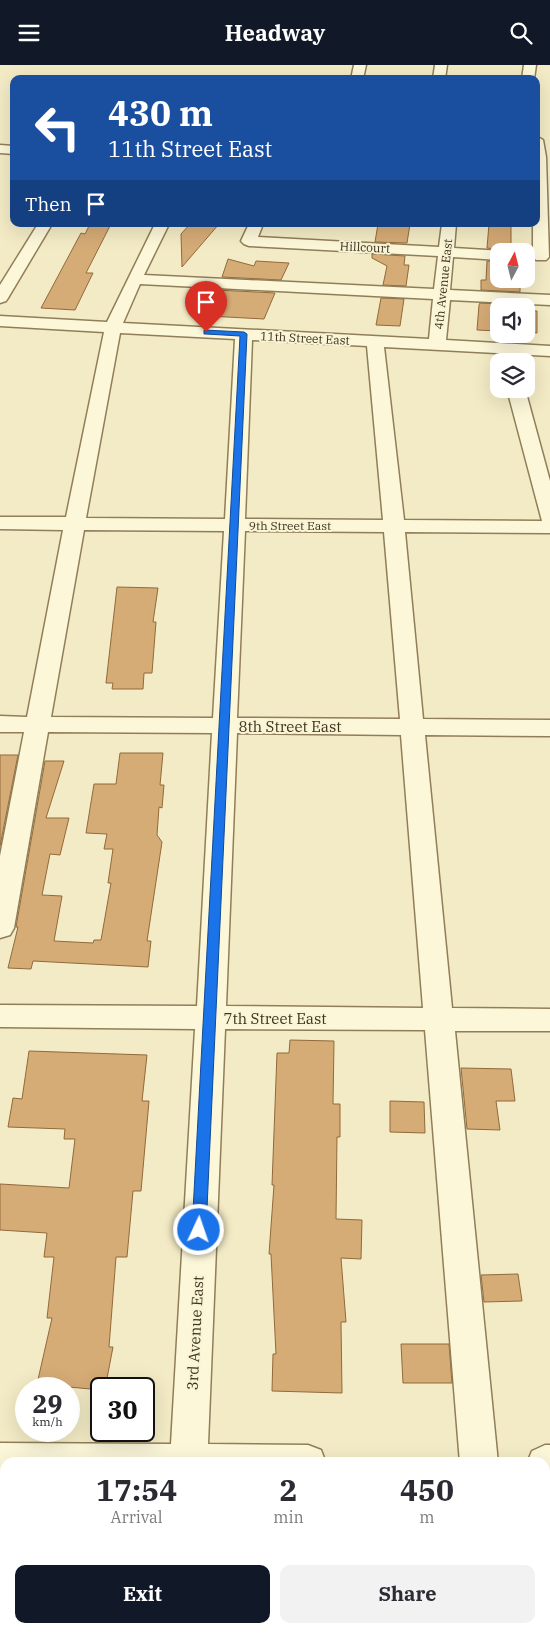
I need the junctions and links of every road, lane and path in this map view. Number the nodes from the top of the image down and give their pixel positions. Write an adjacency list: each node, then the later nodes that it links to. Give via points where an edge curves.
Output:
1 (43, 227): 11 (street)
2 (160, 227): 9 (street)
3 (255, 227): 6 (street, Hillcourt, via 249,241)
4 (448, 227): 6 (street, 4th Avenue East)
5 (539, 227): 8 (street)
6 (446, 252): 7 (street, Hillcourt); 10 (street, 4th Avenue East)
7 (490, 254)
8 (539, 257)
9 (134, 279): 10 (street); 14 (street)
10 (442, 295): 12 (street); 17 (street, 4th Avenue East)
11 (0, 298)
12 (550, 300)
13 (0, 321): 14 (street, 11th Street East)
14 (113, 327): 15 (street, 11th Street East); 24 (street)
15 (244, 334): 16 (street, 11th Street East); 25 (street, 3rd Avenue East)
16 (375, 342): 17 (street, 11th Street East); 26 (street)
17 (437, 345): 19 (street, 11th Street East)
18 (550, 351): 20 (street, 11th Street East)
19 (493, 353)
20 (528, 353)
21 (518, 398): 22 (street)
22 (550, 518)
23 (0, 523): 24 (street, 9th Street East)
24 (75, 524): 25 (street, 9th Street East); 29 (street)
25 (234, 525): 26 (street, 9th Street East); 30 (street, 3rd Avenue East)
26 (394, 526): 27 (street, 9th Street East); 31 (street)
27 (550, 527)
28 (0, 724): 29 (street, 8th Street East)
29 (38, 724): 30 (street, 8th Street East); 33 (street)
30 (223, 725): 31 (street, 8th Street East); 35 (street, 3rd Avenue East)
31 (412, 727): 32 (street, 8th Street East); 36 (street)
32 (550, 728)
33 (0, 928)
34 (0, 1016): 35 (street, 7th Street East)
35 (209, 1018): 36 (street, 7th Street East); 38 (street, 3rd Avenue East)
36 (437, 1019): 37 (street, 7th Street East); 39 (street)
37 (550, 1020)
38 (189, 1457)
39 (478, 1457)

